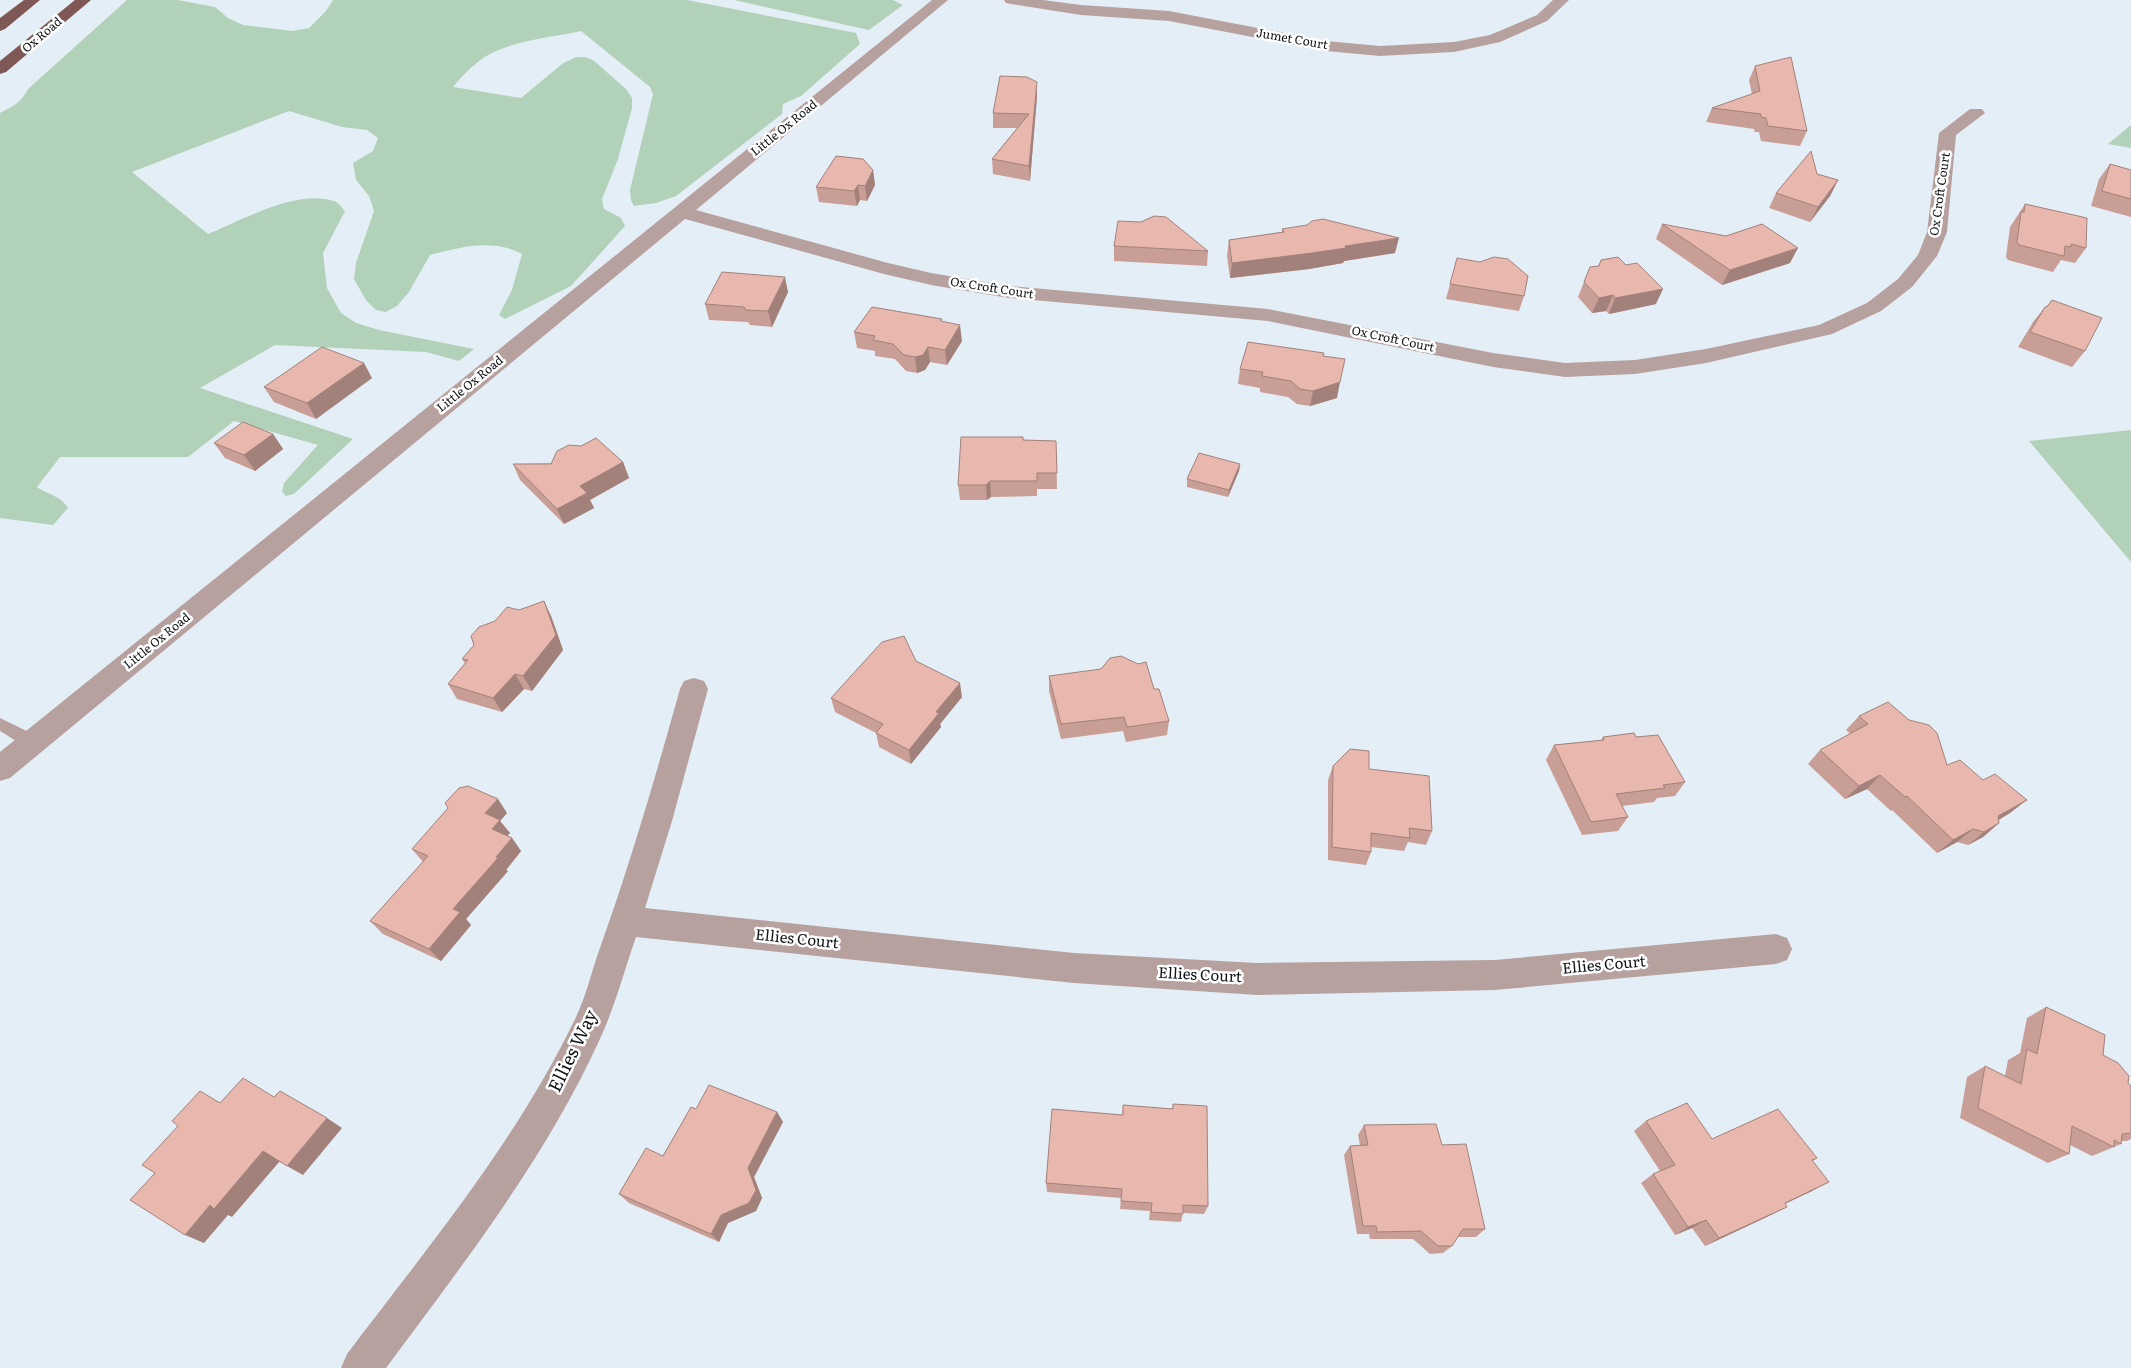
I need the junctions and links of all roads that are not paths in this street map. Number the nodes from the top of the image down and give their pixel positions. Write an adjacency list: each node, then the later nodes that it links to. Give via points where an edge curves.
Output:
1 (32, 0): 6 (highway)
2 (84, 0): 7 (highway, Ox Road)
3 (941, 0): 9 (street, Little Ox Road)
4 (1011, 0): 5 (street, Jumet Court, via 1065,9 1169,16 1326,46 1380,51 1446,48 1494,39 1542,18)
5 (1562, 0)
6 (0, 26)
7 (0, 70)
8 (1976, 113): 9 (street, Ox Croft Court, via 1948,134 1937,232 1928,256 1905,283 1874,307 1825,330 1706,356 1635,367 1565,370 1493,360 1268,315 1009,292 884,268)
9 (680, 212): 12 (street, Little Ox Road)
10 (694, 689): 14 (street, Ellies Way, via 670,780)
11 (0, 724): 12 (lane)
12 (33, 742): 13 (street, Little Ox Road)
13 (0, 769)
14 (626, 921): 15 (street, Ellies Court, via 1074,968 1256,979 1495,975); 16 (street, Ellies Way, via 588,1029 533,1130 494,1189)
15 (1776, 949)
16 (361, 1368)

